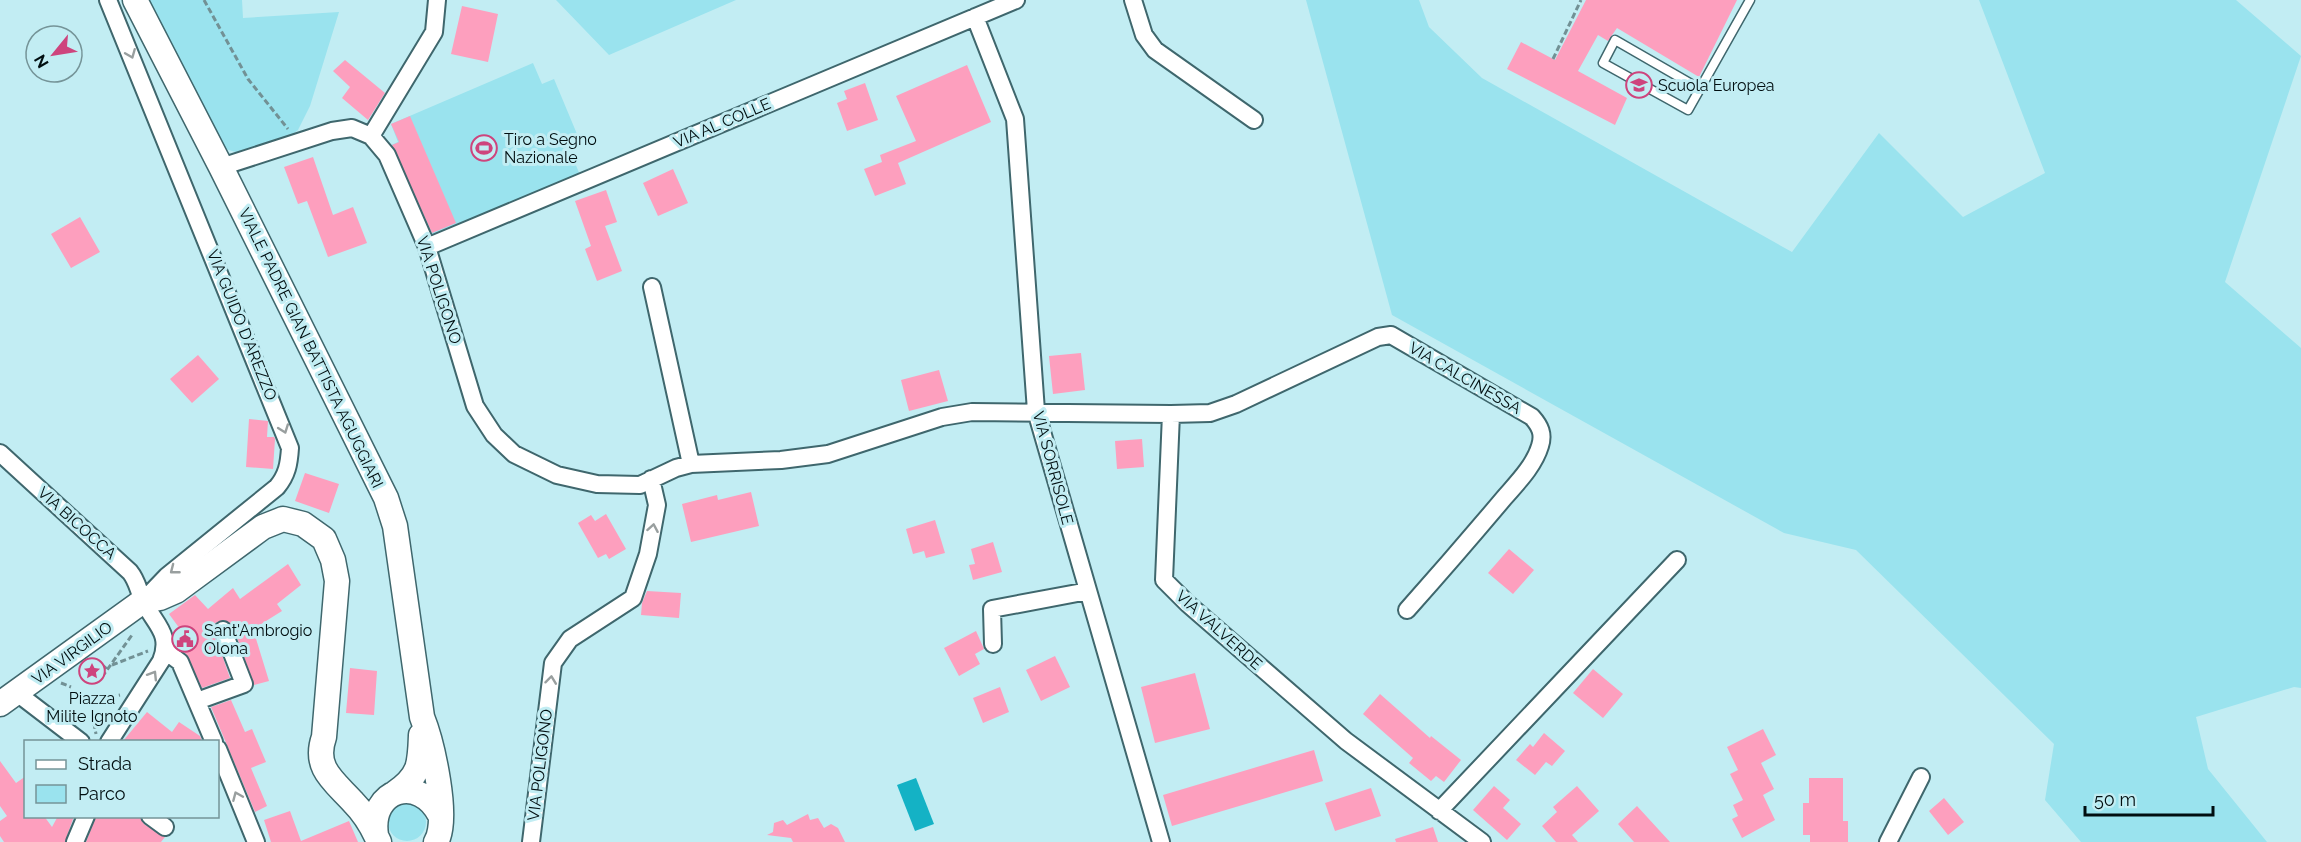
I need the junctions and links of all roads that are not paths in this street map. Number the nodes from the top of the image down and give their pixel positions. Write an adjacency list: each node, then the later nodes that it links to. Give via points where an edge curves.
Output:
1 (108, 0): 21 (street, VIA GUIDO D'AREZZO, one-way to 21, via 290,448 285,478 277,487 167,576)
2 (135, 0): 11 (main road, VIALE PADRE GIAN BATTISTA AGUGGIARI)
3 (437, 0): 10 (street, via 434,32)
4 (1016, 0): 7 (street, VIA AL COLLE)
5 (1133, 0): 9 (street, via 1144,35 1155,50)
6 (1750, 0): 8 (lane)
7 (975, 17): 12 (street, VIA AL COLLE); 14 (street, VIA SORRISOLE, via 1015,119)
8 (1700, 89): 8 (lane, via 1688,110 1603,63 1615,40)
9 (1254, 120)
10 (370, 136): 11 (street, via 352,128 332,131); 12 (street, VIA POLIGONO, via 387,155)
11 (221, 167): 28 (main road, VIALE PADRE GIAN BATTISTA AGUGGIARI, via 386,498 395,526)
12 (428, 247): 18 (street, VIA POLIGONO, via 475,406 494,435 514,454 557,476 629,486)
13 (652, 287): 17 (street)
14 (1036, 411): 15 (street); 17 (street, VIA POLIGONO, via 972,412 942,417 828,454); 20 (street, VIA SORRISOLE)
15 (1172, 414): 22 (street, VIA CALCINESSA, via 1210,413 1236,404 1369,341 1391,335 1532,417 1540,426 1542,437 1532,465); 35 (street, VIA VALVERDE, via 1164,580 1346,741)
16 (0, 453): 21 (street, VIA BICOCCA, via 130,572)
17 (691, 464): 18 (street, VIA POLIGONO)
18 (651, 479): 44 (street, VIA POLIGONO, one-way to 18, via 553,663 570,639 633,598 648,554 657,505)
19 (1677, 560): 35 (street)
20 (1088, 591): 25 (street, via 992,609); 45 (street, VIA SORRISOLE)
21 (143, 601): 24 (street); 26 (main road, VIA VIRGILIO); 29 (main road, VIALE PADRE GIAN BATTISTA AGUGGIARI, via 176,591 273,521 292,520 314,530 330,551 337,581)
22 (1407, 610)
23 (223, 630): 27 (street, via 243,684)
24 (163, 632): 27 (street); 30 (street, one-way to 24, via 161,662 165,652)
25 (993, 644)
26 (8, 699): 30 (street)
27 (197, 701): 31 (street)
28 (422, 717): 34 (main road, VIALE PADRE GIAN BATTISTA AGUGGIARI, via 416,774); 36 (main road, VIALE PADRE GIAN BATTISTA AGUGGIARI, via 436,767)
29 (324, 737): 34 (main road, VIALE PADRE GIAN BATTISTA AGUGGIARI, via 344,782 365,794); 40 (main road, VIALE PADRE GIAN BATTISTA AGUGGIARI, via 320,750 325,770 355,803)
30 (95, 740)
31 (214, 740)
32 (219, 751): 42 (street, one-way to 32)
33 (1921, 777): 47 (street)
34 (392, 795): 36 (main road, VIALE PADRE GIAN BATTISTA AGUGGIARI, via 417,792 435,804); 40 (main road, VIALE PADRE GIAN BATTISTA AGUGGIARI, via 376,813)
35 (1439, 811): 46 (street, VIA VALVERDE)
36 (440, 815): 43 (main road, VIALE PADRE GIAN BATTISTA AGUGGIARI)
37 (85, 818): 41 (street)
38 (153, 818): 39 (street)
39 (165, 826)
40 (377, 838)
41 (75, 842)
42 (256, 842)
43 (436, 842)
44 (531, 842)
45 (1161, 842)
46 (1482, 842)
47 (1888, 842)

